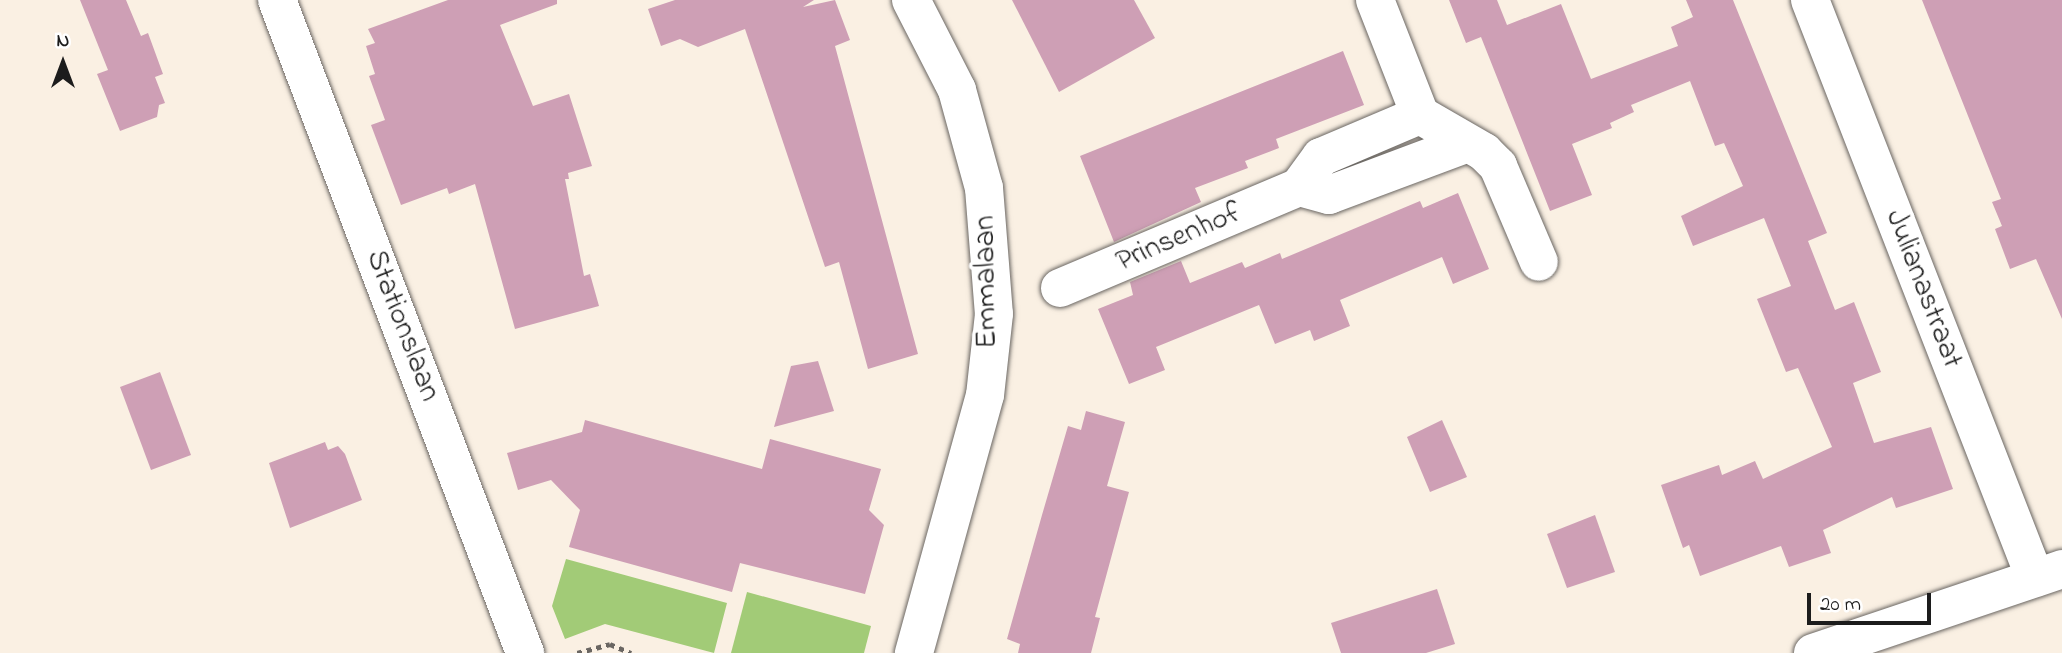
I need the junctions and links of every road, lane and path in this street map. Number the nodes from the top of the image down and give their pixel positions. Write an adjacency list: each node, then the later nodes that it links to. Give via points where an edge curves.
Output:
1 (277, 0): 11 (street, Stationslaan)
2 (911, 0): 14 (street, Emmalaan, via 957,90 984,188 994,314 985,395)
3 (1375, 0): 5 (street)
4 (1810, 0): 10 (street, Julianastraat)
5 (1420, 115): 6 (street); 7 (street, via 1321,157)
6 (1468, 143): 7 (street, via 1329,195); 8 (street, via 1498,166)
7 (1299, 187): 9 (street, Prinsenhof)
8 (1539, 262)
9 (1059, 288)
10 (2048, 573): 15 (street)
11 (524, 653)
12 (577, 653): 13 (path, via 610,644)
13 (631, 653)
14 (915, 653)
15 (1812, 653)

